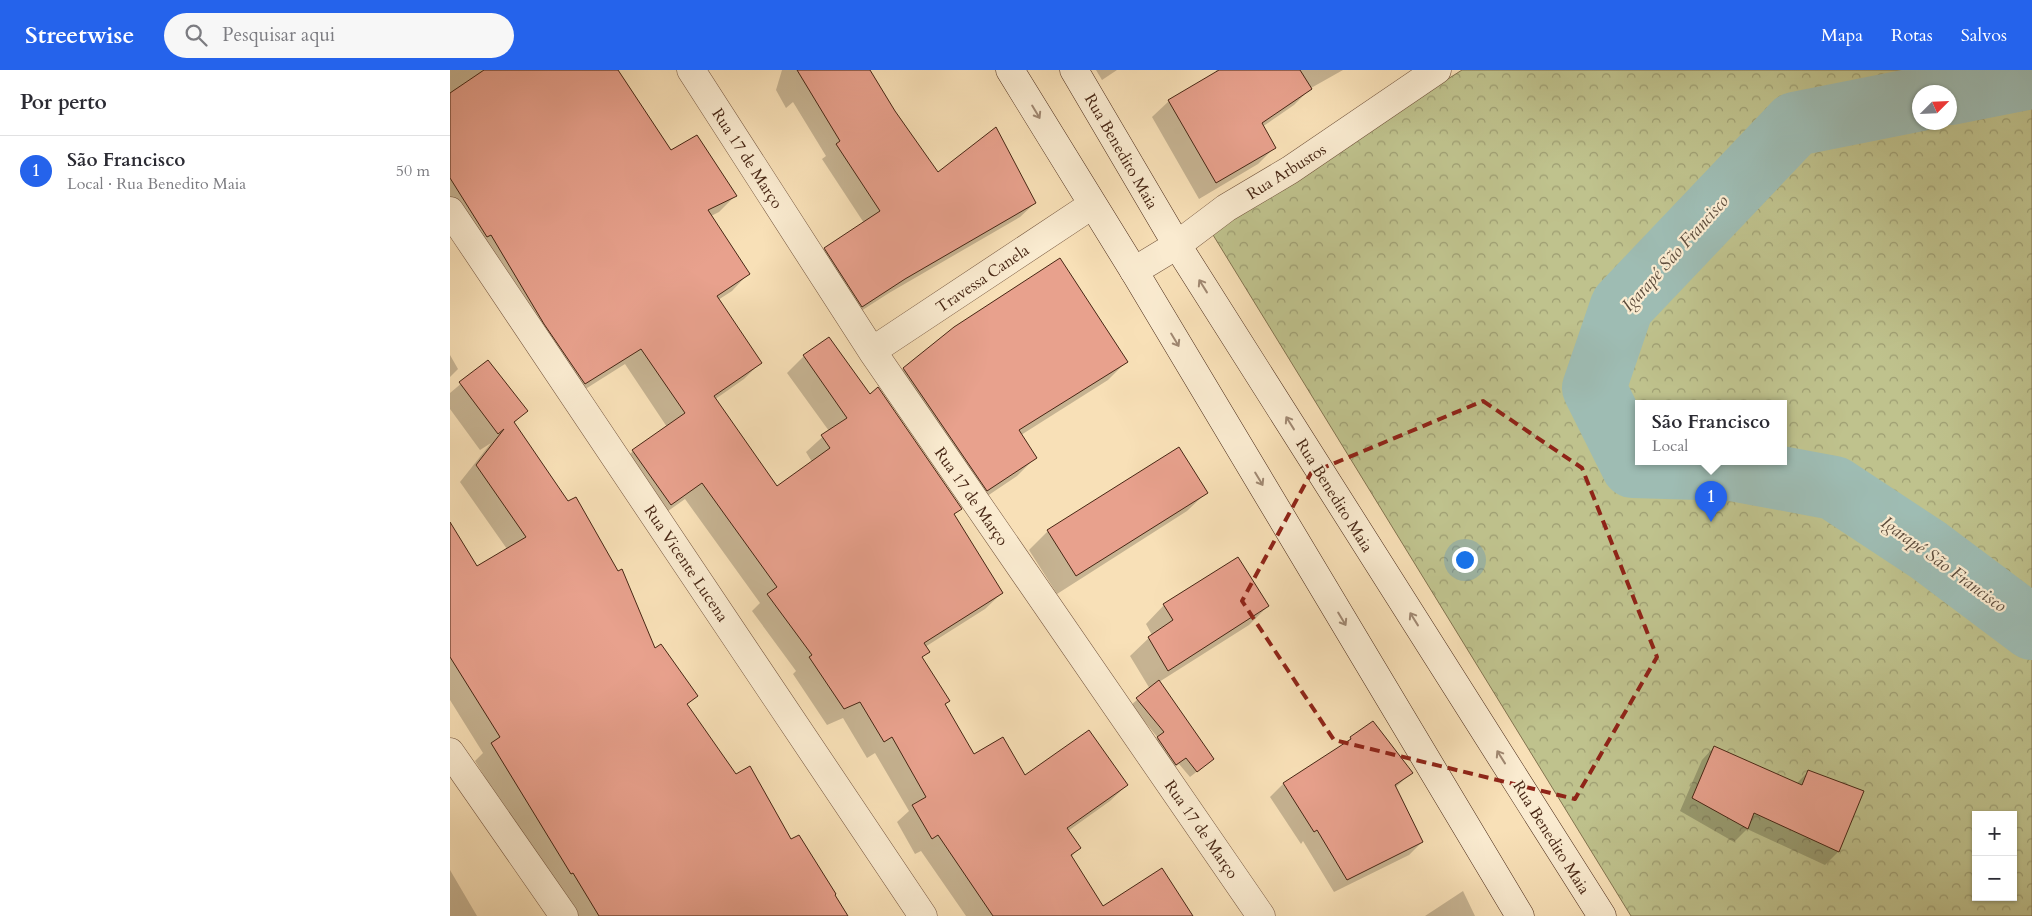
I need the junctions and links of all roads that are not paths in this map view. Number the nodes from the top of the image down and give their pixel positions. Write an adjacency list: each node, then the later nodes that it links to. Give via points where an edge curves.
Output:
1 (690, 70): 9 (street, Rua 17 de Março)
2 (1010, 70): 5 (street, one-way to 5)
3 (1074, 70): 7 (street, Rua Benedito Maia)
4 (1437, 70): 7 (street, Rua Arbustos, via 1290,170 1226,208)
5 (1092, 205): 8 (street); 9 (street, Travessa Canela)
6 (450, 211): 12 (street, Rua Vicente Lucena)
7 (1177, 245): 8 (street, Rua Arbustos); 15 (street, Rua Benedito Maia, one-way to 7)
8 (1134, 271): 14 (street, one-way to 14)
9 (872, 351): 13 (street, Rua 17 de Março)
10 (450, 752): 11 (street)
11 (564, 916)
12 (923, 916)
13 (1261, 916)
14 (1520, 916)
15 (1602, 916)

